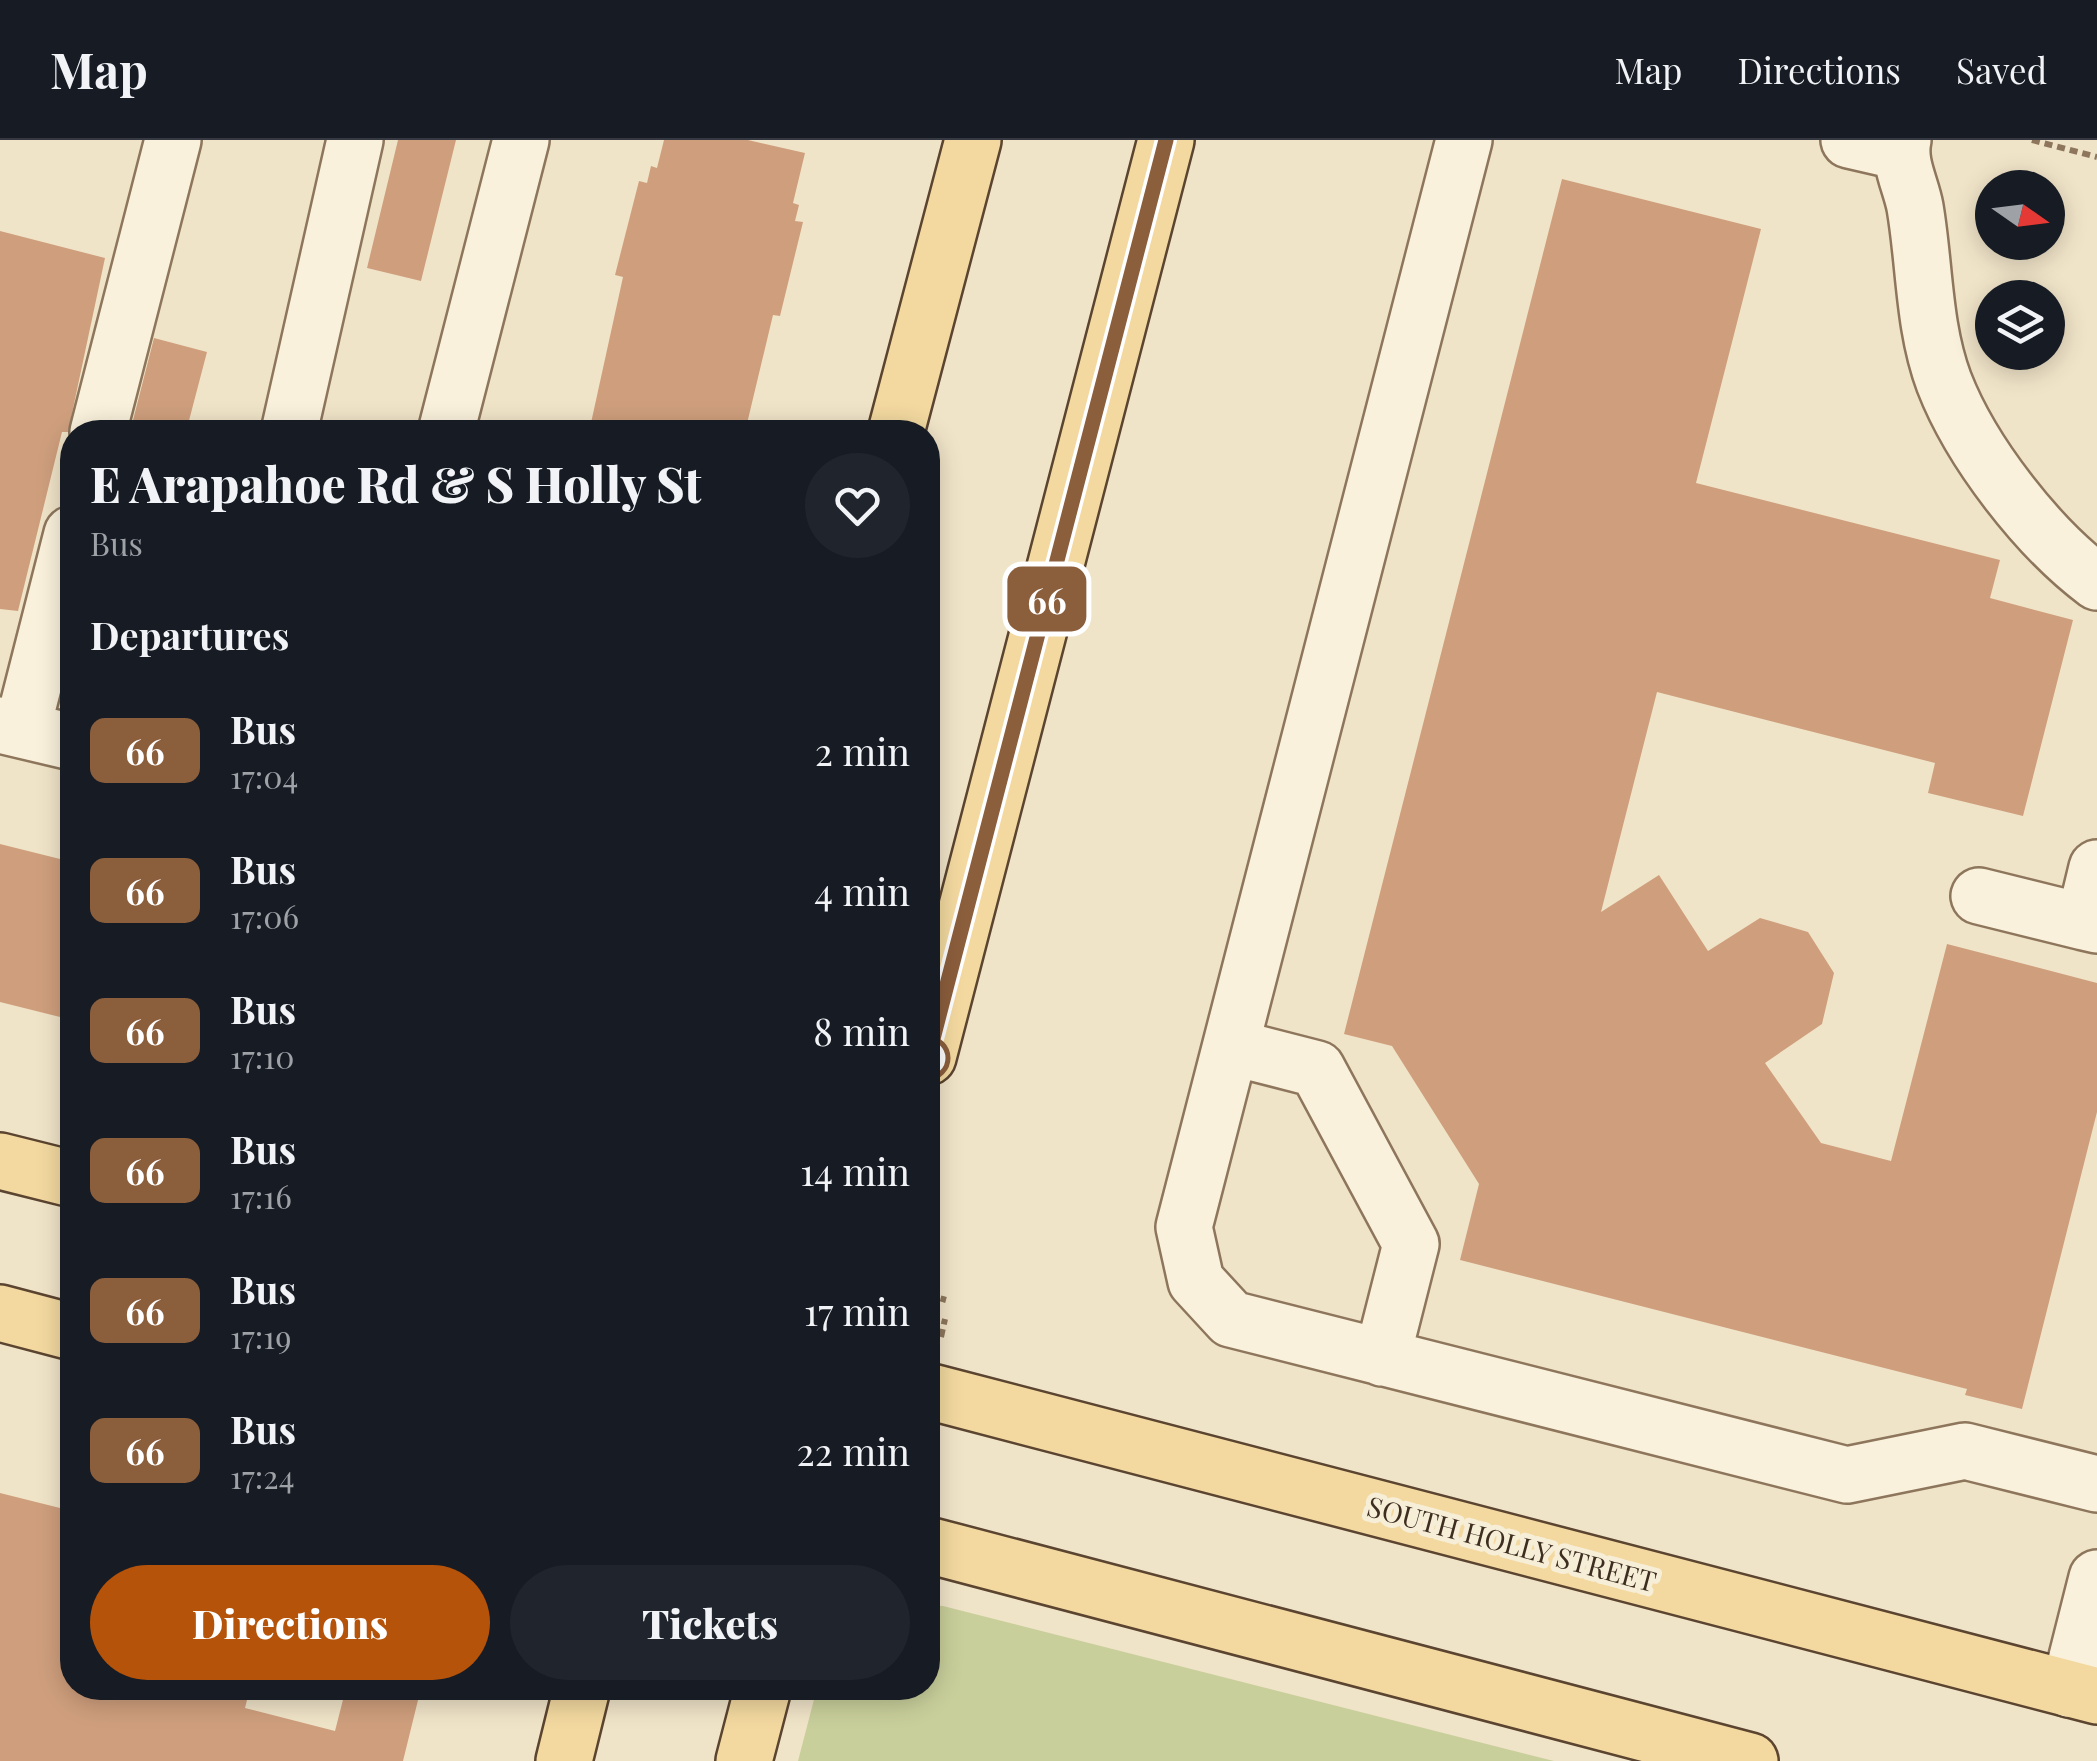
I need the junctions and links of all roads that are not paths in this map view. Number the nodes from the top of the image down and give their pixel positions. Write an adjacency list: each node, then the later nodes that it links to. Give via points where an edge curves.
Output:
1 (173, 140): 8 (lane)
2 (356, 140): 9 (lane)
3 (520, 140): 10 (lane)
4 (973, 140): 11 (main road)
5 (1166, 140): 18 (main road)
6 (1464, 140): 19 (lane)
7 (1884, 144): 12 (lane, via 1915,206 1923,290 1944,381 1976,447 2006,490)
8 (101, 420)
9 (292, 420)
10 (449, 420)
11 (899, 420)
12 (2097, 582)
13 (60, 593): 14 (lane)
14 (32, 732)
15 (2097, 868): 17 (lane)
16 (1979, 896): 17 (lane)
17 (2091, 923)
18 (940, 1012)
19 (1231, 1047): 24 (lane, via 1317,1069 1411,1244); 24 (lane, via 1184,1227 1196,1280 1231,1319)
20 (0, 1161): 21 (main road)
21 (60, 1176)
22 (0, 1314): 23 (main road)
23 (60, 1329)
24 (1382, 1358): 26 (lane, via 1847,1475 1965,1451)
25 (940, 1394): 29 (main road, SOUTH HOLLY STREET)
26 (2097, 1484)
27 (940, 1548): 34 (main road)
28 (2097, 1578): 29 (lane)
29 (2083, 1692)
30 (579, 1700): 32 (main road)
31 (760, 1700): 33 (main road)
32 (564, 1761)
33 (744, 1761)
34 (1750, 1761)

